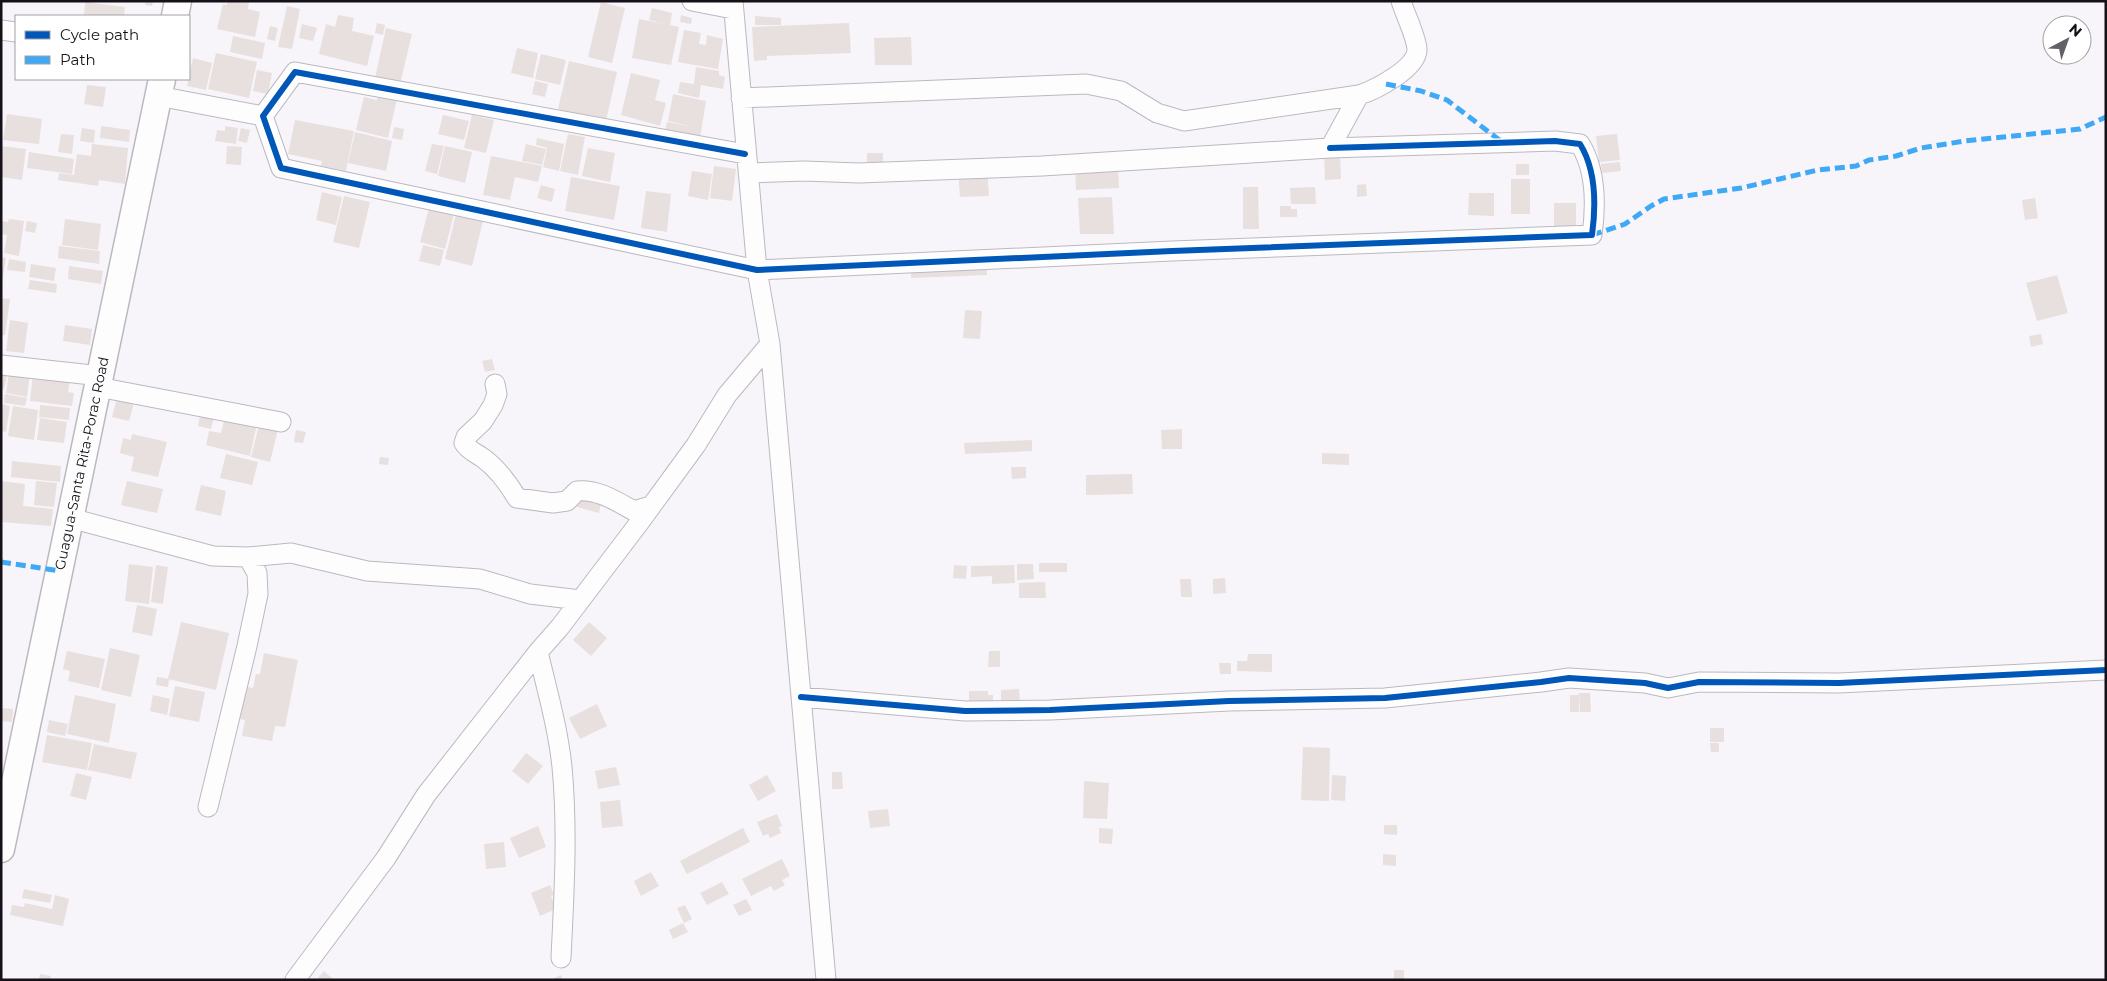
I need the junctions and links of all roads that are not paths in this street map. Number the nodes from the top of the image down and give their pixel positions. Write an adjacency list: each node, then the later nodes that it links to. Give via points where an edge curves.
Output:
1 (178, 1): 5 (main road)
2 (692, 1): 4 (street)
3 (1401, 1): 9 (street, via 1417,49 1414,59 1386,84)
4 (733, 5): 10 (street)
5 (175, 15)
6 (1, 30): 7 (street)
7 (15, 32)
8 (160, 87): 11 (street); 18 (main road, Guagua-Santa Rita-Porac Road)
9 (1359, 95): 10 (street, via 1184,121 1157,113 1121,91 1086,84); 12 (street)
10 (741, 98): 13 (street)
11 (263, 116): 13 (street, via 295,72); 15 (street, via 281,168)
12 (1330, 148): 14 (street, via 1042,166); 15 (street, via 1555,141 1580,144 1594,187 1592,236)
13 (745, 154): 14 (street)
14 (748, 174): 15 (street)
15 (757, 270): 16 (street)
16 (770, 344): 21 (street, via 727,395 696,445); 27 (street)
17 (1, 365): 18 (street)
18 (100, 382): 20 (street); 22 (main road, Guagua-Santa Rita-Porac Road)
19 (495, 384): 21 (street, via 494,405 466,437 464,444 505,479 516,498 553,503 567,501 577,490 582,490 605,495 634,511)
20 (281, 422)
21 (650, 506): 24 (street)
22 (70, 518): 23 (street, via 213,556); 29 (main road, Guagua-Santa Rita-Porac Road)
23 (248, 557): 24 (street, via 291,553 368,571 480,579 530,594); 28 (street, via 257,573 258,594)
24 (580, 600): 25 (street)
25 (538, 652): 30 (street, via 562,767 566,863); 31 (street, via 426,795 380,865)
26 (2106, 670): 27 (street, via 1839,683 1699,682 1668,688 1645,682 1569,678 1385,698 1229,700 965,712)
27 (801, 697): 32 (street)
28 (208, 807)
29 (1, 849)
30 (561, 958)
31 (295, 980)
32 (826, 980)

